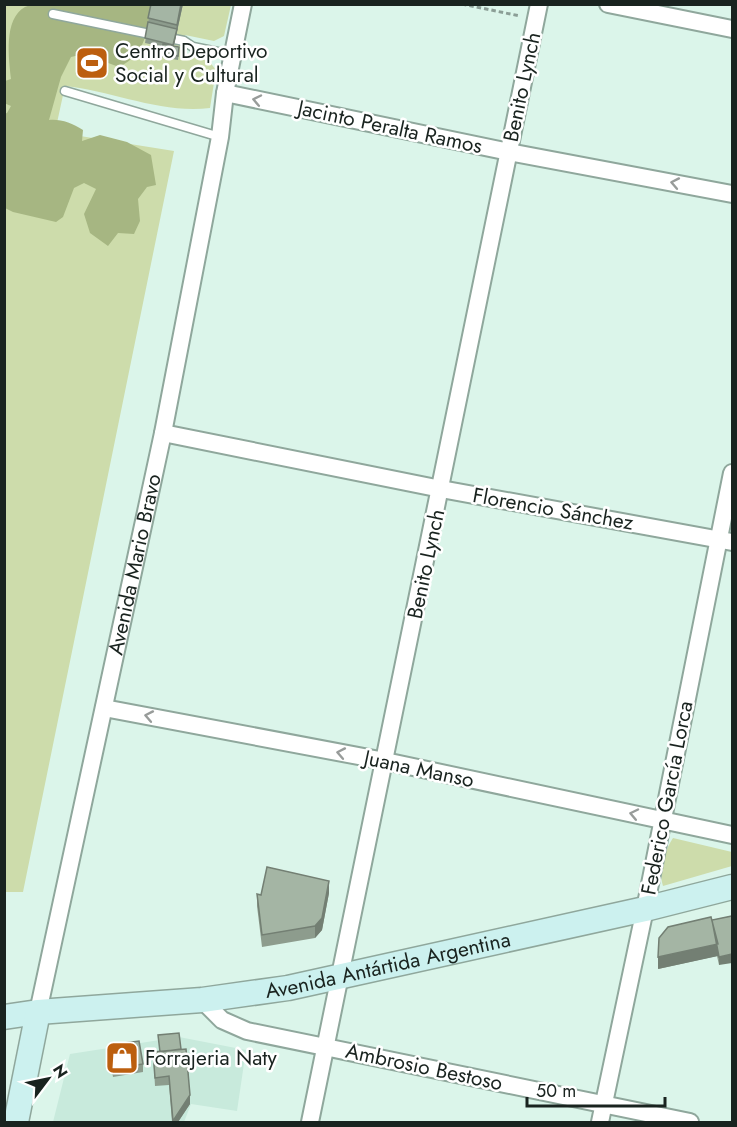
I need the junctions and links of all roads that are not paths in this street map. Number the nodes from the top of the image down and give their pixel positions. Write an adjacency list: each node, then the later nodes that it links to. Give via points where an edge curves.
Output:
1 (243, 4): 6 (street, Avenida Mario Bravo)
2 (609, 4): 5 (street)
3 (538, 12): 10 (street, Benito Lynch)
4 (53, 14): 6 (lane)
5 (732, 29)
6 (232, 55): 8 (street, Avenida Mario Bravo)
7 (65, 91): 9 (lane)
8 (225, 93): 9 (street, Avenida Mario Bravo); 10 (street, Jacinto Peralta Ramos, one-way to 8)
9 (220, 137): 12 (street, Avenida Mario Bravo)
10 (509, 152): 11 (street, Jacinto Peralta Ramos, one-way to 10); 14 (street, Benito Lynch)
11 (732, 194)
12 (163, 433): 14 (street, Florencio Sánchez); 16 (street, Avenida Mario Bravo)
13 (732, 473): 15 (street, Federico García Lorca)
14 (441, 489): 15 (street, Florencio Sánchez); 17 (street, Benito Lynch)
15 (726, 540): 18 (street, Federico García Lorca)
16 (104, 708): 17 (street, Juana Manso, one-way to 16); 25 (street, Avenida Mario Bravo)
17 (385, 761): 18 (street, Juana Manso, one-way to 17); 22 (street, Benito Lynch)
18 (663, 820): 19 (street, Juana Manso); 21 (street, Federico García Lorca)
19 (732, 835)
20 (732, 887): 21 (main road, Avenida Antártida Argentina)
21 (645, 909): 22 (main road, Avenida Antártida Argentina); 28 (street, Federico García Lorca)
22 (340, 978): 23 (main road, Avenida Antártida Argentina); 27 (street, Benito Lynch)
23 (202, 1000): 25 (main road, Avenida Antártida Argentina); 27 (street, Ambrosio Bestoso, via 222,1020 248,1031)
24 (4, 1004): 25 (main road)
25 (38, 1012): 26 (main road); 29 (main road, Avenida Mario Bravo)
26 (4, 1017)
27 (326, 1047): 28 (street, Ambrosio Bestoso); 30 (street, Benito Lynch)
28 (604, 1104): 31 (street, Federico García Lorca); 32 (street, Ambrosio Bestoso)
29 (16, 1122)
30 (310, 1122)
31 (600, 1122)
32 (690, 1122)

